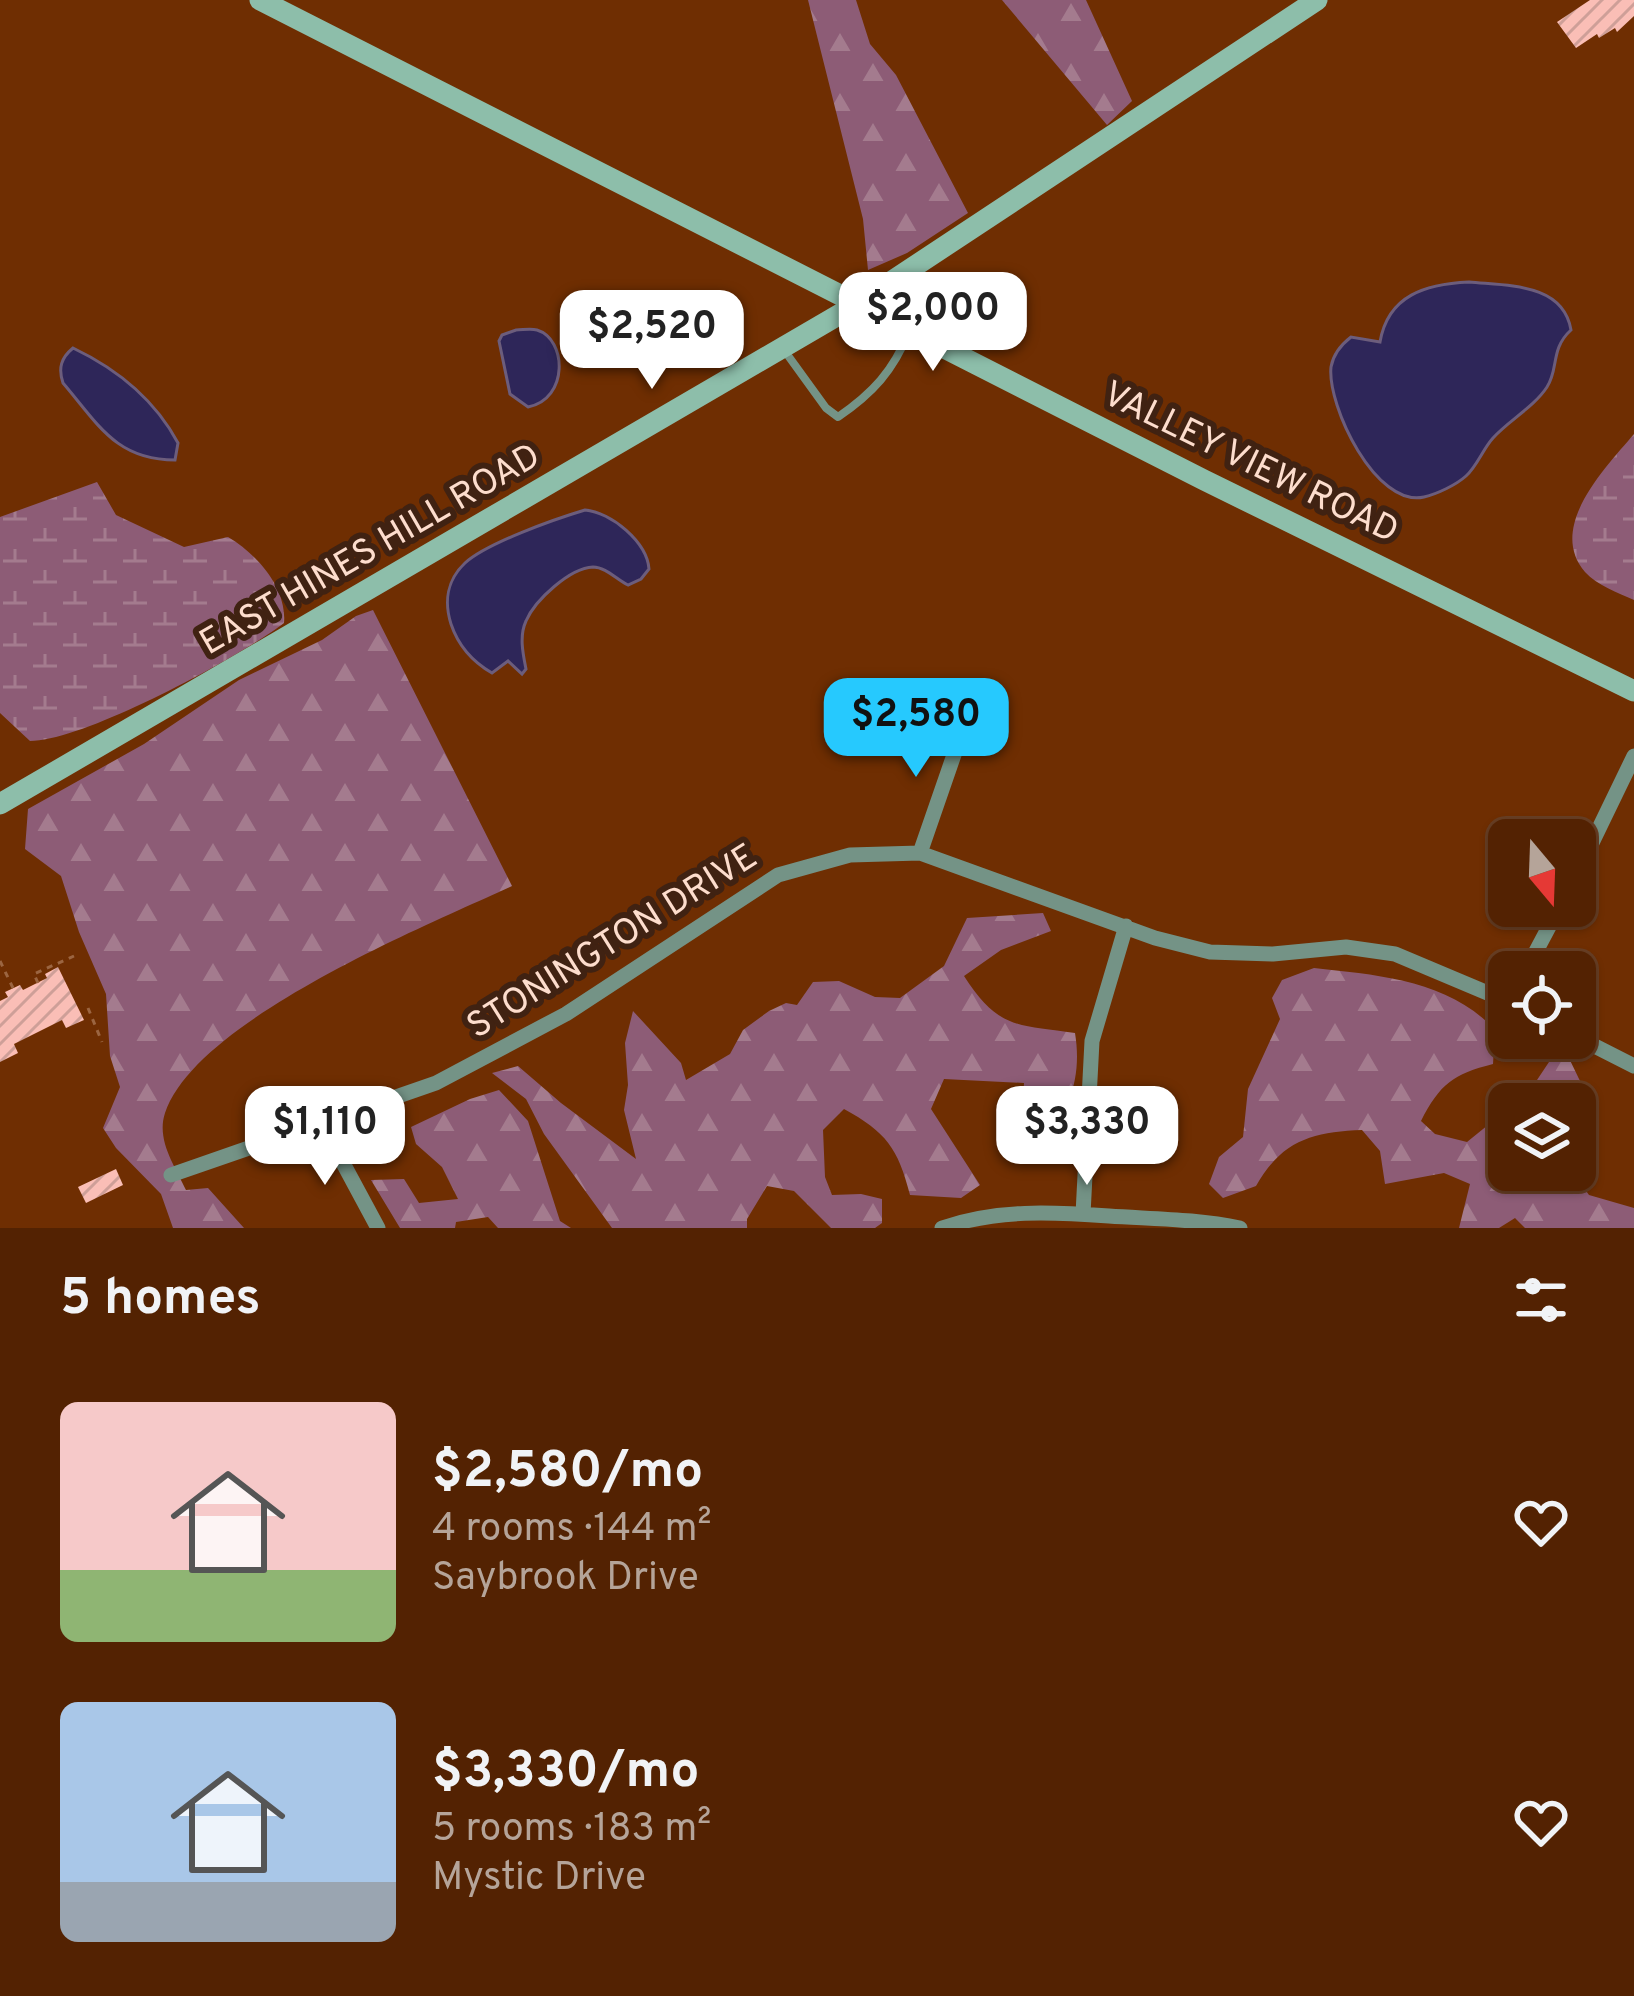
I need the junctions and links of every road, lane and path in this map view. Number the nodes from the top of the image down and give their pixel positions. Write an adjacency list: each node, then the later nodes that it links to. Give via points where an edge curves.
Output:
1 (260, 0): 3 (street, VALLEY VIEW ROAD)
2 (1317, 0): 3 (street, EAST HINES HILL ROAD)
3 (859, 303): 4 (street, VALLEY VIEW ROAD); 5 (street, EAST HINES HILL ROAD)
4 (910, 330): 5 (lane, via 896,364 838,417); 6 (street, VALLEY VIEW ROAD)
5 (783, 348): 9 (street, EAST HINES HILL ROAD)
6 (1634, 691)
7 (964, 723): 11 (street)
8 (1634, 756): 10 (street)
9 (0, 804)
10 (1596, 835)
11 (920, 853): 12 (street, STONINGTON DRIVE); 22 (street, STONINGTON DRIVE, via 831,858 778,875 504,1050)
12 (1126, 926): 17 (street, STONINGTON DRIVE, via 1210,952 1346,947 1395,954); 24 (street, via 1092,1041)
13 (74, 956): 15 (path, via 34,974)
14 (0, 961): 16 (path)
15 (38, 982)
16 (13, 988)
17 (1488, 993)
18 (88, 1008): 19 (path)
19 (102, 1042)
20 (1596, 1047): 21 (street)
21 (1634, 1066)
22 (322, 1124): 23 (street, STONINGTON DRIVE); 25 (street)
23 (171, 1175)
24 (1083, 1214): 26 (street, via 991,1216); 27 (street)
25 (378, 1228)
26 (942, 1228)
27 (1240, 1228)

